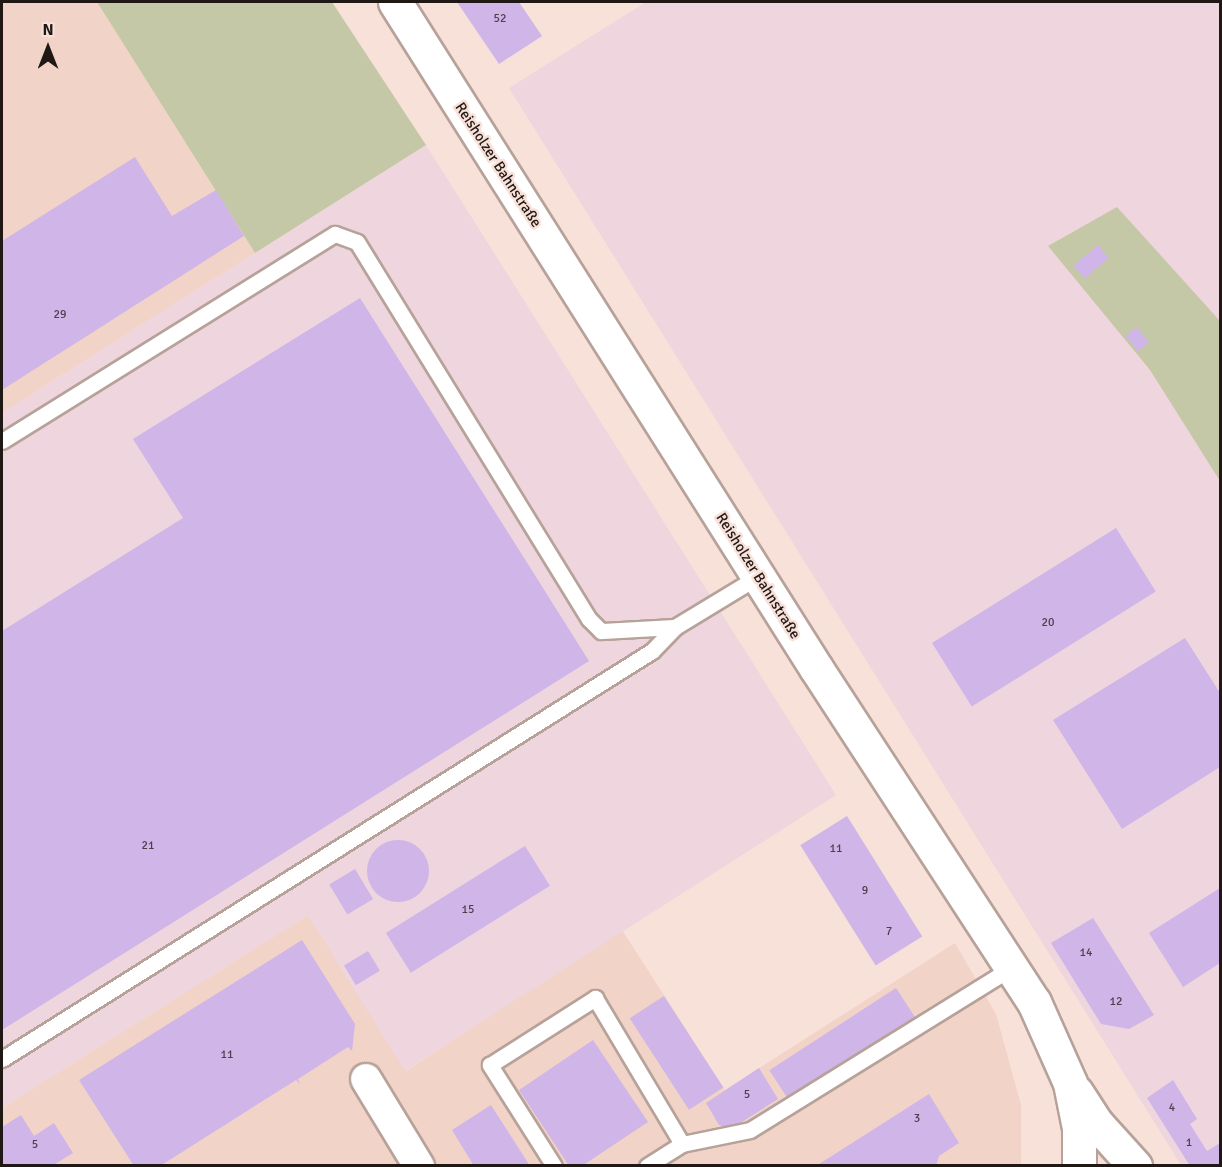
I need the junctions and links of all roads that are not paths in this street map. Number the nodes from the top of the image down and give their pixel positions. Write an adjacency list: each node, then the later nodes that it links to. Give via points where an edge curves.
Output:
1 (395, 2): 3 (street, Reisholzer Bahnstraße)
2 (2, 441): 4 (lane, via 335,234 357,242 589,619 601,631)
3 (759, 576): 4 (lane); 5 (street, Reisholzer Bahnstraße)
4 (675, 627): 6 (lane, via 652,651)
5 (1013, 967): 8 (street, Reisholzer Bahnstraße); 9 (lane, via 750,1130)
6 (2, 1059)
7 (366, 1079): 10 (street)
8 (1070, 1083): 13 (street, Reisholzer Bahnstraße, via 1078,1128); 14 (street, via 1097,1124)
9 (682, 1144): 11 (lane, via 595,998 490,1065); 12 (lane)
10 (419, 1166)
11 (554, 1166)
12 (647, 1166)
13 (1079, 1166)
14 (1135, 1166)

